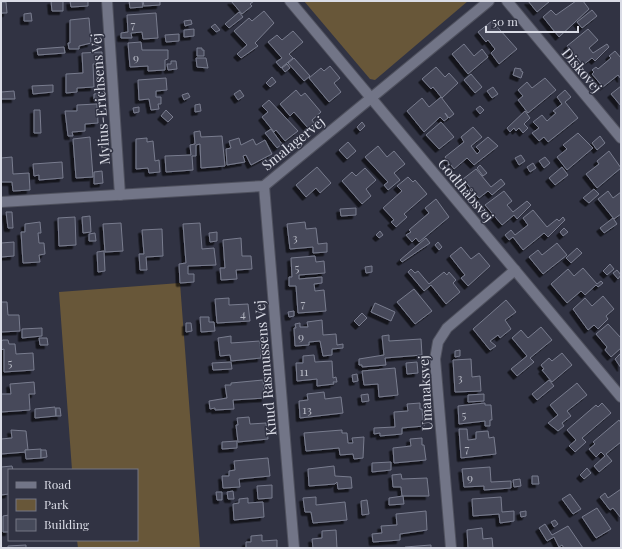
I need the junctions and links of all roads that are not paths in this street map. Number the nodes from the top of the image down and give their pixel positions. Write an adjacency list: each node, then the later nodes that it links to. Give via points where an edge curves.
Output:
1 (107, 1): 8 (street, Mylius-Erichsens Vej)
2 (290, 1): 5 (street, Godthåbsvej)
3 (489, 1): 5 (street, Smalagervej)
4 (507, 1): 6 (street, Diskovej)
5 (371, 98): 7 (street, Smalagervej); 10 (street, Godthåbsvej)
6 (621, 138)
7 (264, 186): 8 (street, Smalagervej); 12 (street, Knud Rasmussens Vej)
8 (120, 195): 9 (street, Smalagervej)
9 (1, 202)
10 (515, 270): 11 (street, Godthåbsvej); 13 (street, Umanaksvej, via 447,328 438,342 435,359)
11 (621, 397)
12 (294, 548)
13 (451, 548)

